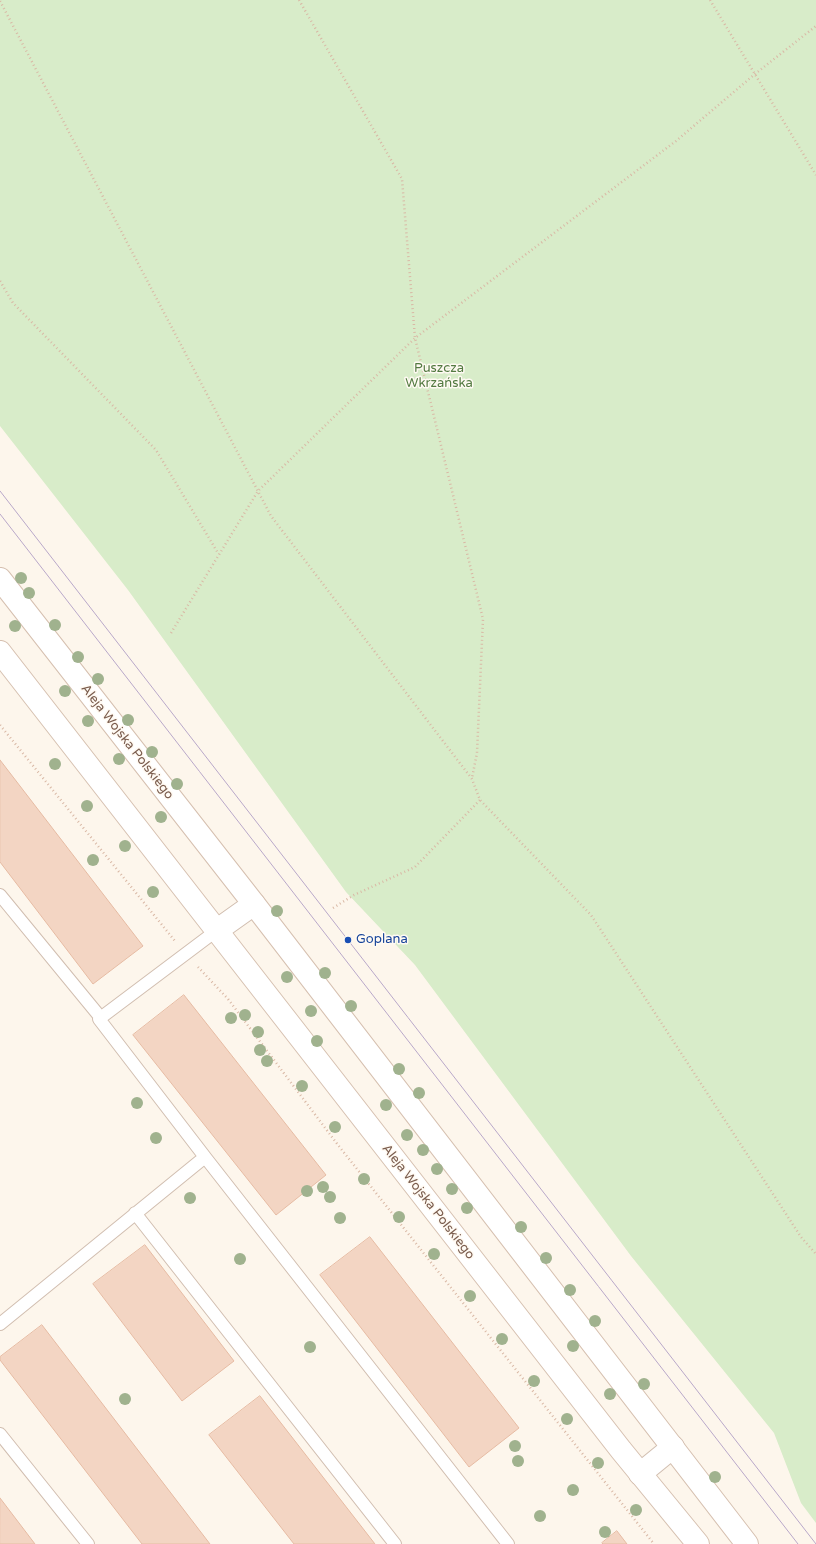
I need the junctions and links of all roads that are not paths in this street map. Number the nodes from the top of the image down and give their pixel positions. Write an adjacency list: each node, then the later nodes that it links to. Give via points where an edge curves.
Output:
1 (0, 579): 4 (main road, Aleja Wojska Polskiego)
2 (0, 652): 5 (main road, Aleja Wojska Polskiego)
3 (0, 895): 6 (lane)
4 (254, 904): 5 (main road); 11 (main road, Aleja Wojska Polskiego)
5 (216, 931): 6 (lane); 12 (main road, Aleja Wojska Polskiego)
6 (101, 1018): 7 (lane, via 99,1019)
7 (205, 1156): 8 (lane); 15 (lane)
8 (135, 1213): 9 (lane); 14 (lane)
9 (0, 1324)
10 (0, 1434): 13 (lane)
11 (673, 1447): 12 (main road); 17 (main road, Aleja Wojska Polskiego)
12 (640, 1474): 16 (main road, Aleja Wojska Polskiego)
13 (88, 1544)
14 (395, 1544)
15 (508, 1544)
16 (698, 1544)
17 (747, 1544)

